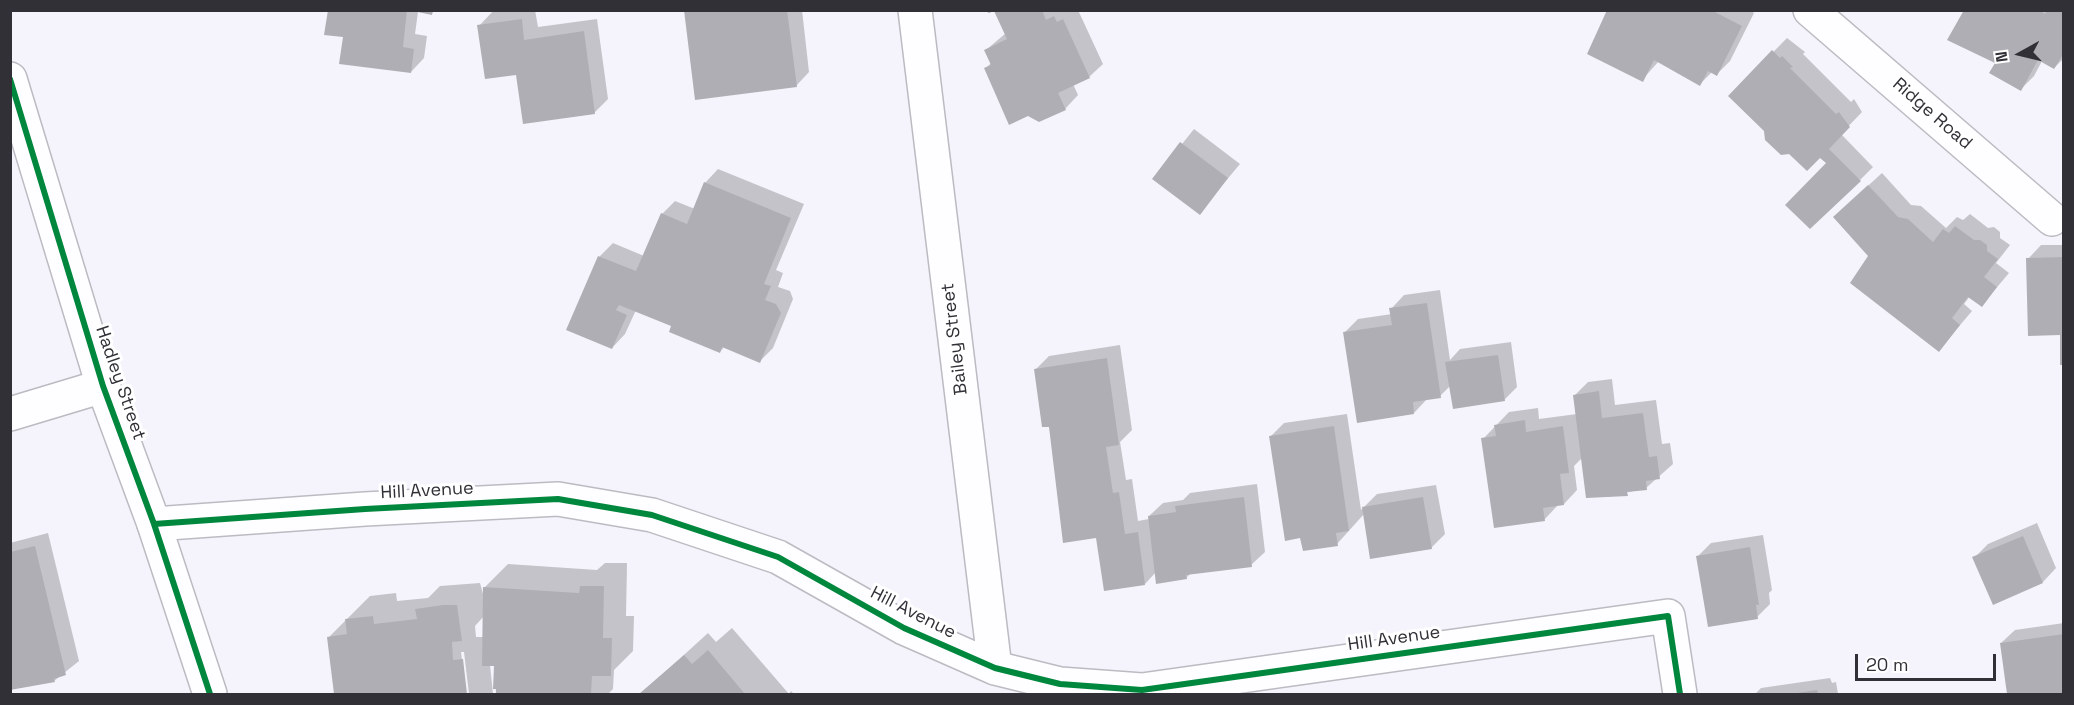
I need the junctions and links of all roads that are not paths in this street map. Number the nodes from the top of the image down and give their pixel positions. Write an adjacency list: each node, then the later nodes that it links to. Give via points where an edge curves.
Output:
1 (915, 10): 8 (street, Bailey Street)
2 (1810, 10): 4 (street, Ridge Road)
3 (10, 79): 5 (street, Hadley Street)
4 (2052, 219)
5 (103, 386): 6 (street); 7 (street, Hadley Street)
6 (10, 414)
7 (154, 524): 8 (street, Hill Avenue, via 558,500 652,515 778,557 904,628); 9 (street, Hadley Street)
8 (996, 668): 10 (street, Hill Avenue, via 1060,684 1142,690 1668,616)
9 (210, 694)
10 (1680, 694)

